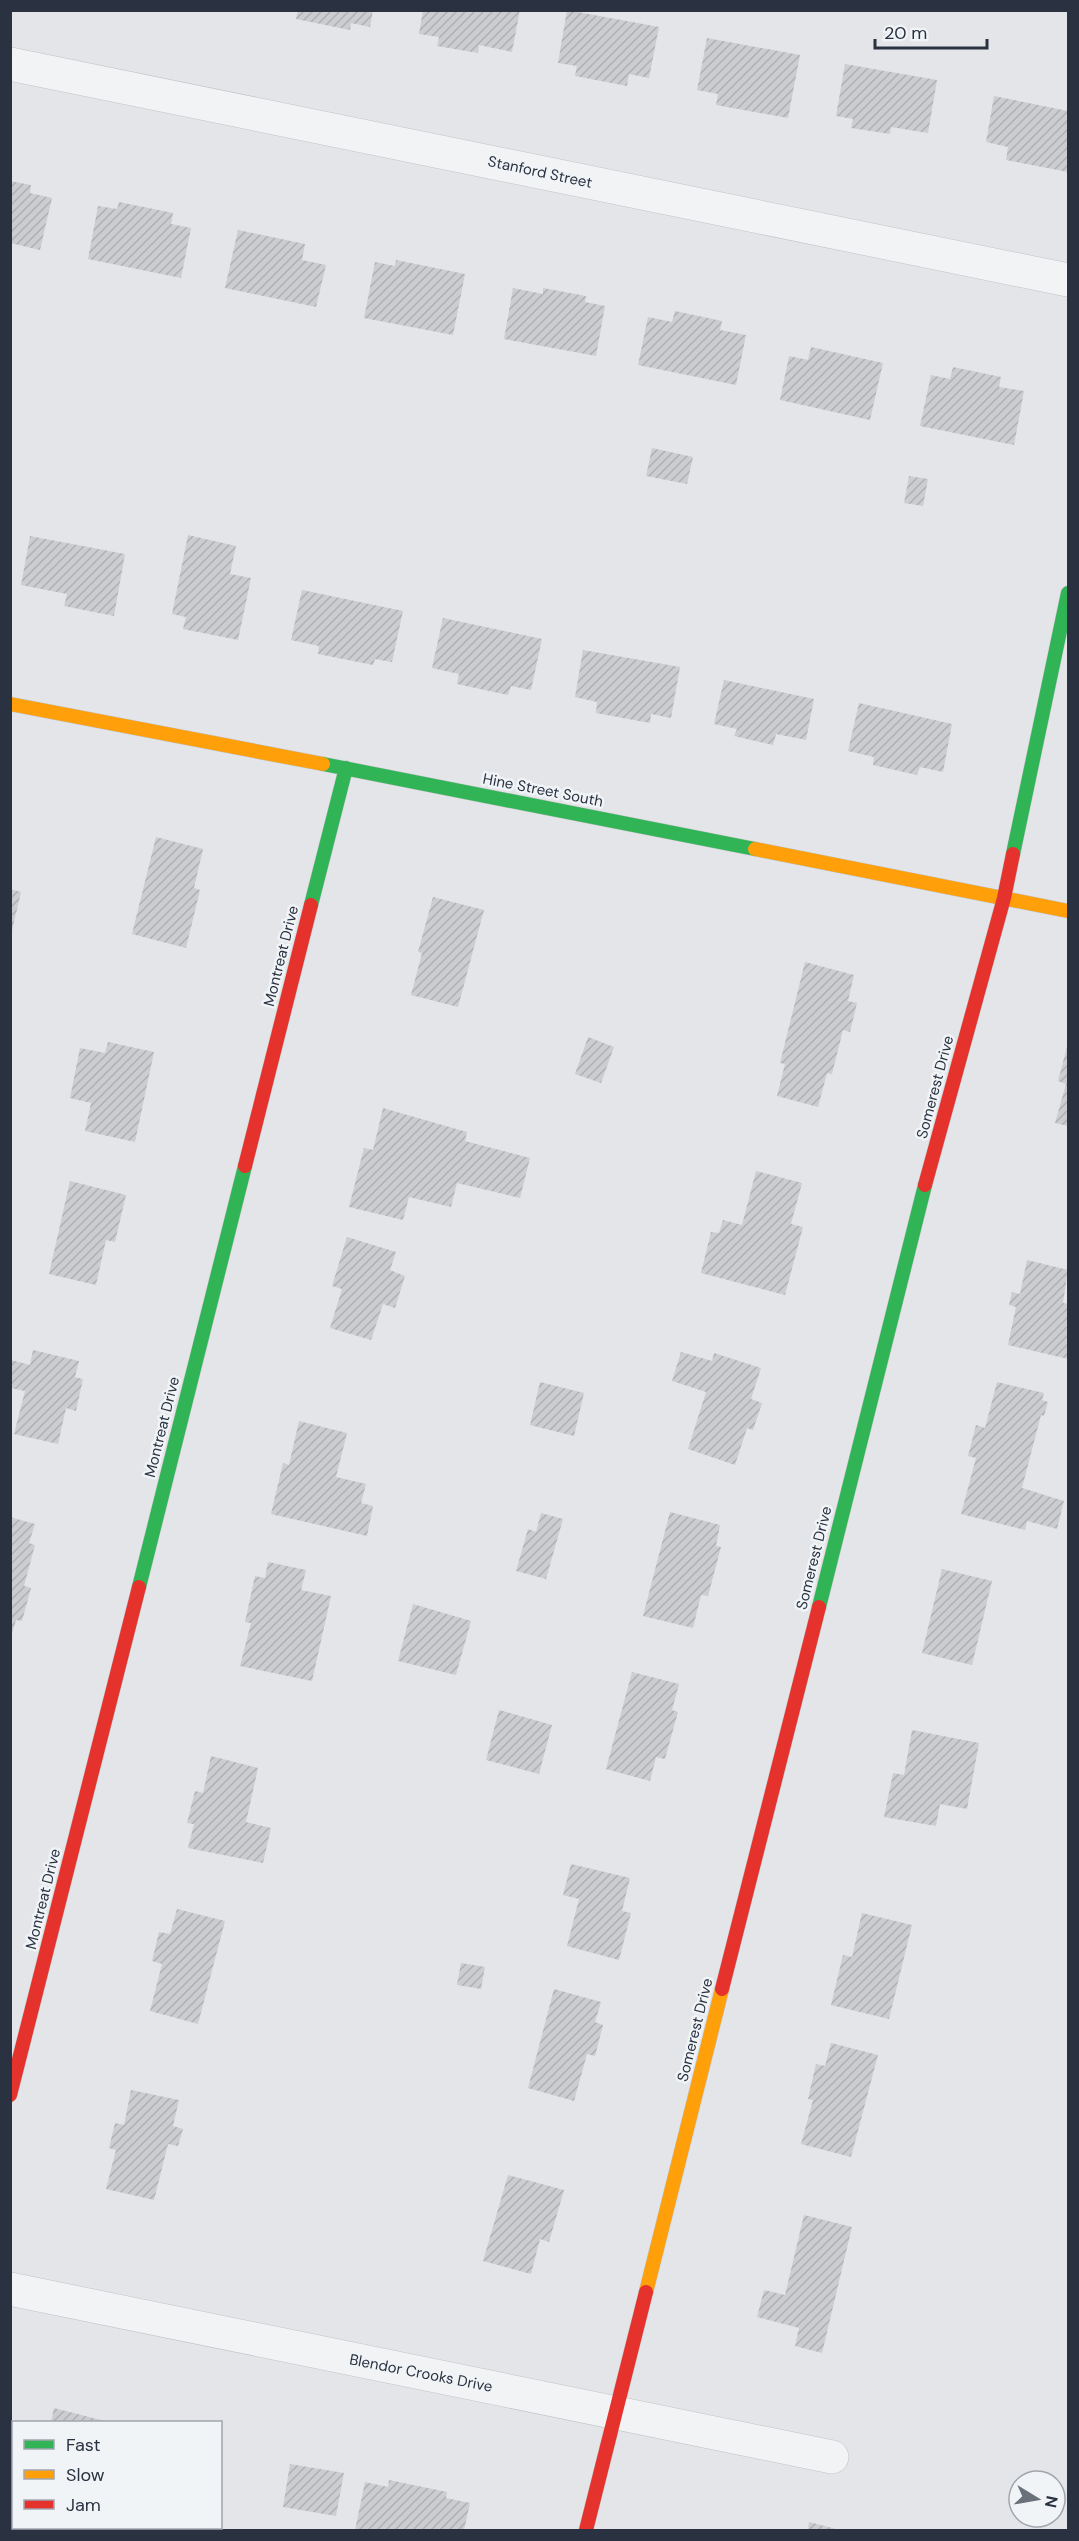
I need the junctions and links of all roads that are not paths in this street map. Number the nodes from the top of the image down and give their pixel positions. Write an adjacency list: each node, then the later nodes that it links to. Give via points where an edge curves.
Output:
1 (10, 64): 2 (street, Stanford Street)
2 (1068, 280)
3 (1068, 593): 6 (street, Somerest Drive)
4 (10, 704): 5 (street, Hine Street South)
5 (346, 768): 6 (street, Hine Street South); 8 (street, Montreat Drive)
6 (1004, 898): 7 (street, Hine Street South); 10 (street, Somerest Drive, via 922,1197)
7 (1068, 911)
8 (10, 2095)
9 (10, 2289): 10 (street, Blendor Crooks Drive)
10 (616, 2412): 11 (street, Blendor Crooks Drive); 12 (street, Somerest Drive)
11 (832, 2457)
12 (586, 2530)

